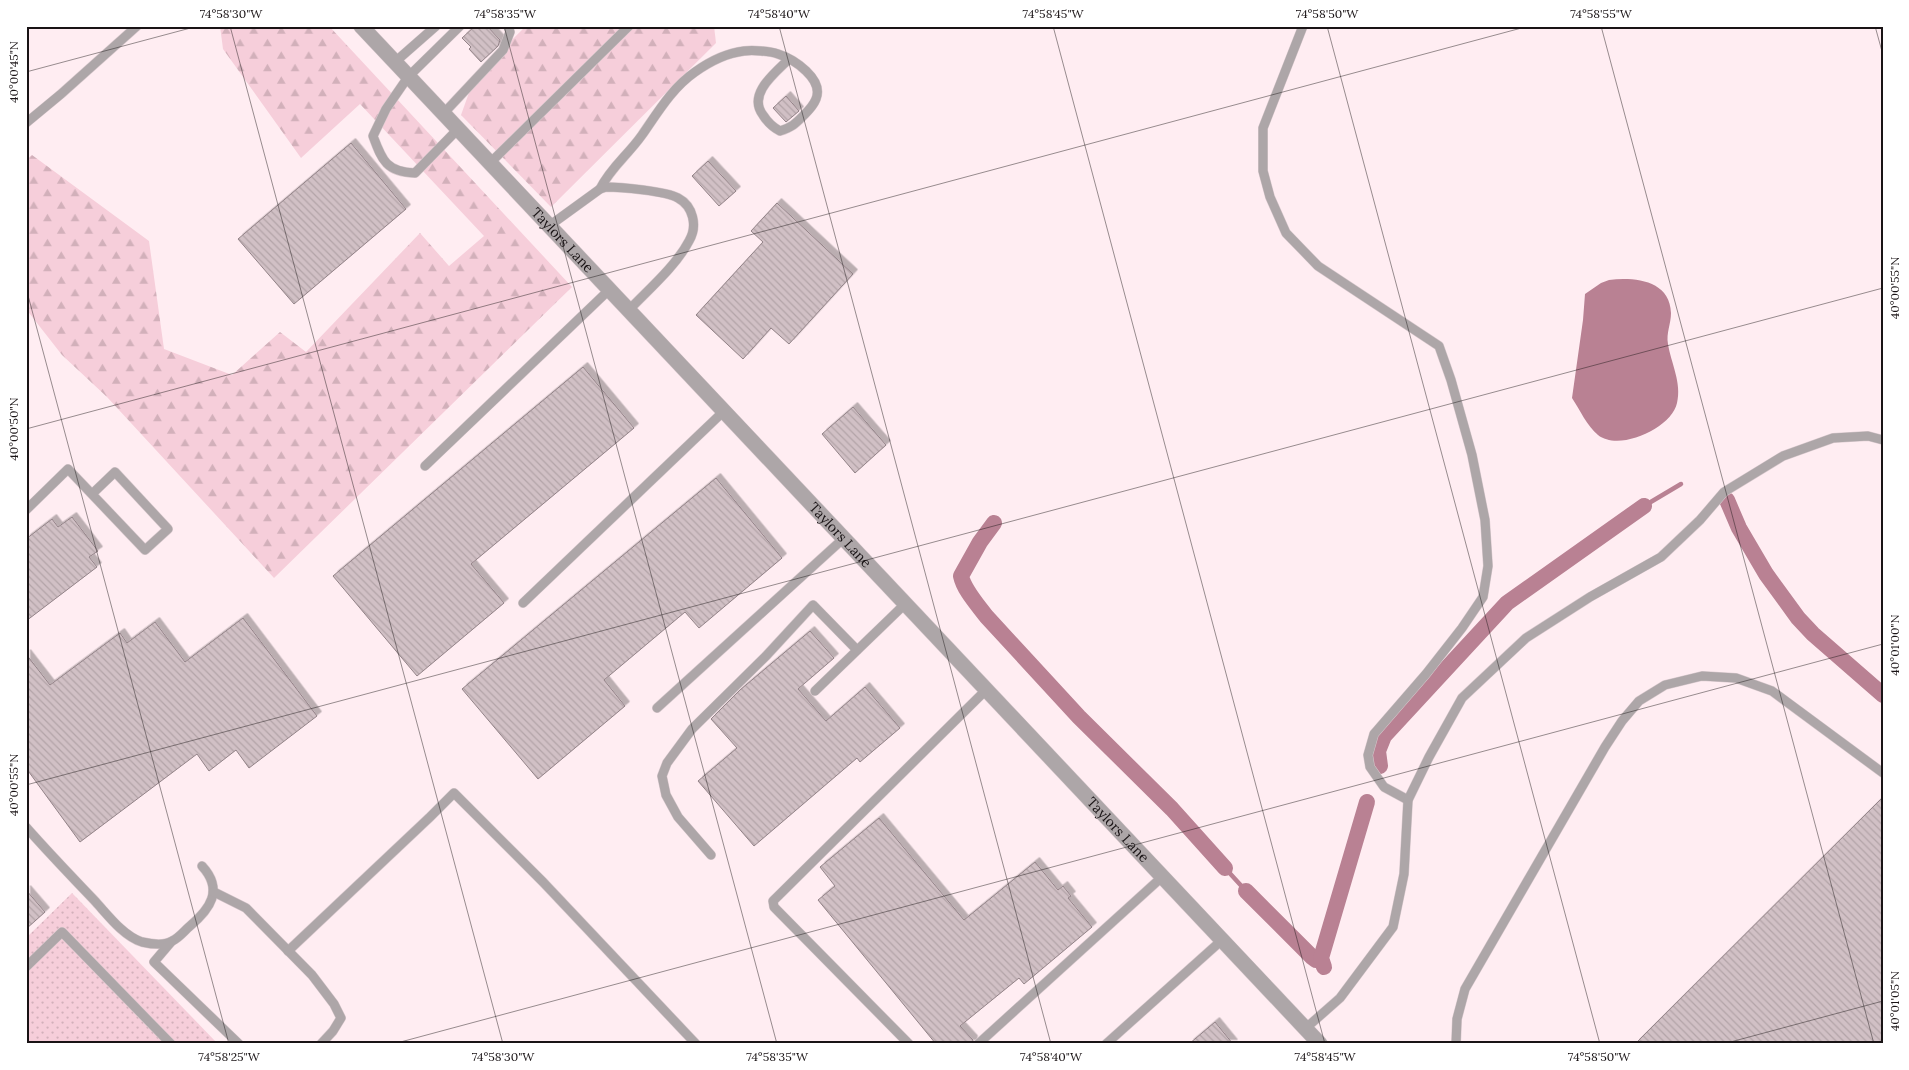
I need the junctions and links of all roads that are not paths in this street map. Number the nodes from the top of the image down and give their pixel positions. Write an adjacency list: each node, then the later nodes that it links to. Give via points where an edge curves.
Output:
1 (137, 26): 12 (lane)
2 (436, 26): 9 (lane)
3 (460, 26): 10 (lane)
4 (508, 26): 11 (lane, via 510,32 504,50)
5 (629, 26): 14 (lane)
6 (1303, 26): 32 (lane, via 1263,128 1263,171 1270,197 1286,233 1318,266 1439,346 1472,455 1485,520 1488,566 1483,597 1426,674 1374,734 1368,754 1370,767 1384,787)
7 (364, 28): 9 (street, Taylors Lane)
8 (789, 59): 8 (lane, via 812,76 817,98 792,128 780,131 771,126 757,102 759,93); 15 (lane, via 778,54 745,51 723,56 696,71 674,90 640,138 607,174)
9 (395, 62): 10 (street, Taylors Lane)
10 (408, 77): 11 (street, Taylors Lane); 13 (lane, via 373,136 382,159 400,172 415,173)
11 (443, 114): 13 (street, Taylors Lane)
12 (26, 123)
13 (458, 129): 14 (street, Taylors Lane)
14 (490, 163): 16 (street, Taylors Lane)
15 (600, 189): 16 (lane); 18 (lane, via 612,187 676,197 685,203 694,222 689,242)
16 (549, 226): 17 (street, Taylors Lane)
17 (609, 290): 18 (street, Taylors Lane); 21 (lane)
18 (629, 310): 19 (street, Taylors Lane)
19 (724, 411): 24 (street, Taylors Lane); 25 (lane)
20 (1883, 440): 32 (lane, via 1868,436 1833,438 1783,456 1724,492 1661,558 1590,597 1526,638 1462,698)
21 (426, 466)
22 (92, 494): 22 (lane, via 145,550 168,529 115,472); 23 (lane, via 68,469)
23 (26, 510)
24 (844, 538): 26 (street, Taylors Lane); 30 (lane)
25 (523, 603)
26 (905, 604): 27 (lane); 28 (street, Taylors Lane)
27 (857, 650): 29 (lane); 34 (lane, via 813,605 692,728 662,776 666,795 678,817)
28 (986, 690): 36 (street, Taylors Lane); 47 (lane, via 773,901 774,906)
29 (815, 691)
30 (657, 708)
31 (1883, 772): 51 (lane, via 1772,691 1736,678 1693,678 1665,685 1639,701 1605,747 1465,989 1457,1019)
32 (1408, 800): 42 (lane, via 1404,874 1393,927 1340,998)
33 (26, 827): 39 (lane, via 129,936 157,944)
34 (711, 855)
35 (202, 866): 37 (lane, via 210,875)
36 (1162, 877): 38 (street, Taylors Lane); 48 (lane)
37 (214, 892): 39 (lane, via 211,904); 40 (lane, via 246,908)
38 (1222, 940): 42 (street, Taylors Lane); 49 (lane)
39 (171, 942): 44 (lane, via 154,962)
40 (288, 951): 45 (lane, via 312,975 341,1018); 46 (lane, via 454,793)
41 (26, 968): 43 (lane, via 62,932)
42 (1306, 1028): 50 (street, Taylors Lane)
43 (171, 1044)
44 (239, 1044)
45 (322, 1044)
46 (696, 1044)
47 (909, 1044)
48 (978, 1044)
49 (1106, 1044)
50 (1320, 1044)
51 (1456, 1044)

